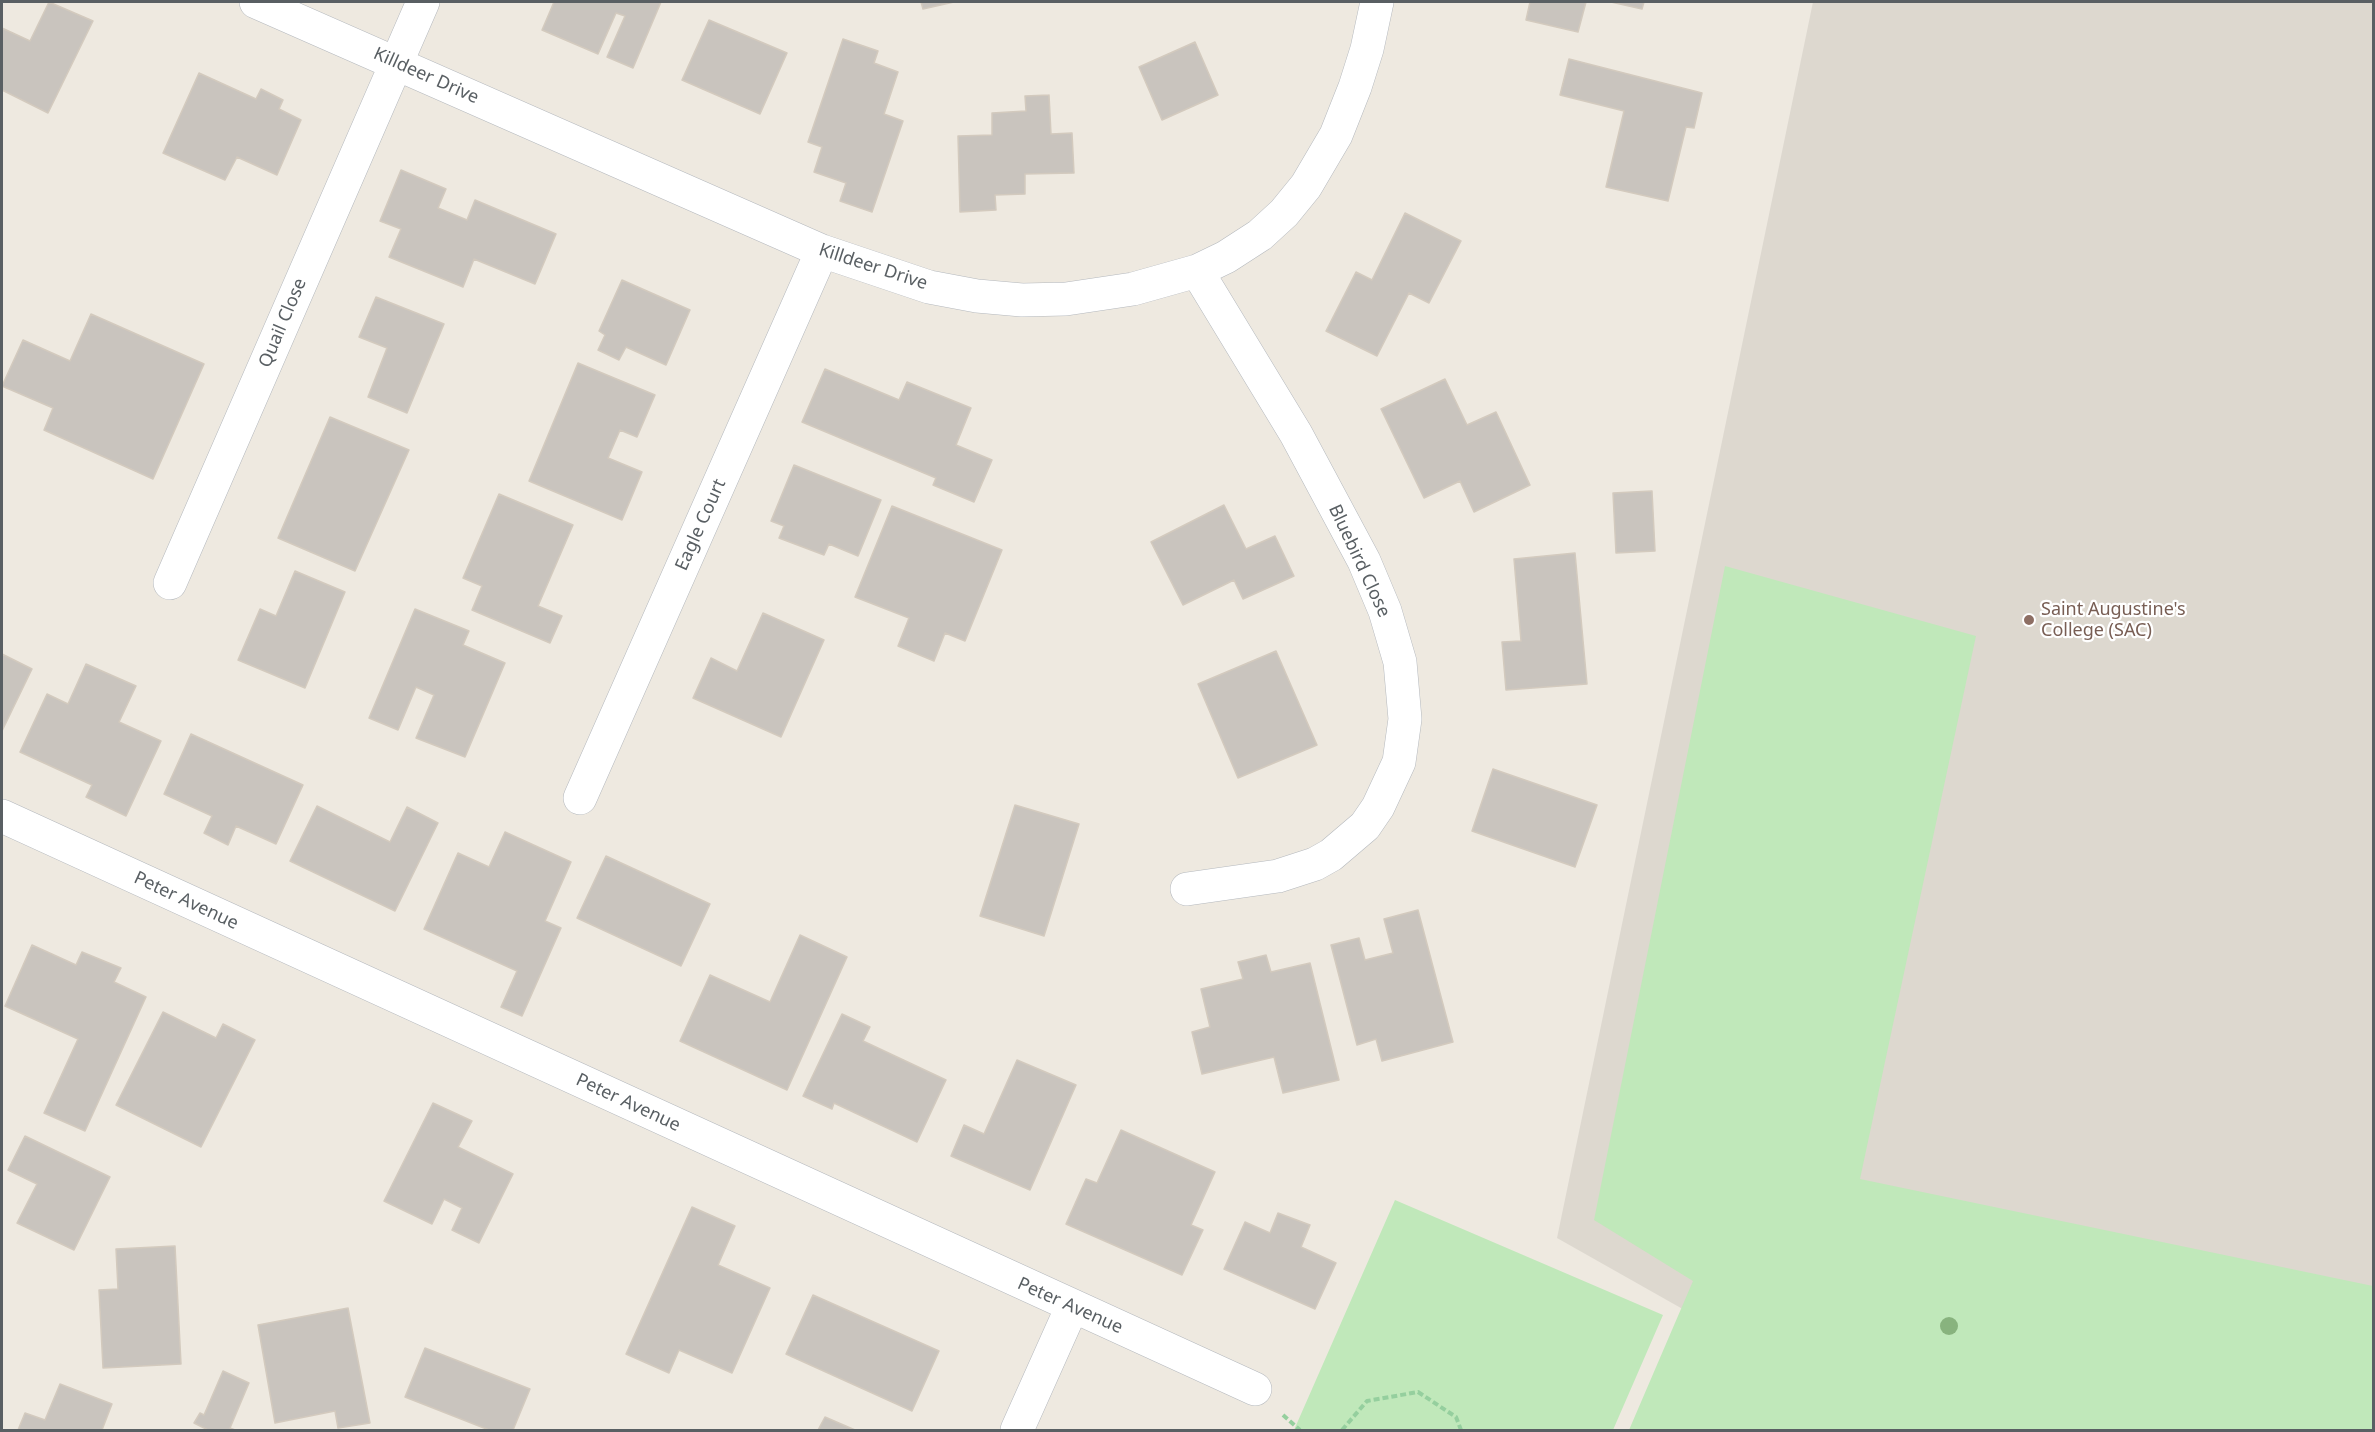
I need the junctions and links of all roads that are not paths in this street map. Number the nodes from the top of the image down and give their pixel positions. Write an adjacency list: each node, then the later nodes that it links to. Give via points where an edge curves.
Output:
1 (256, 2): 4 (street, Killdeer Drive)
2 (423, 2): 4 (street, Quail Close)
3 (1377, 2): 6 (street, Killdeer Drive, via 1355,87 1336,135 1306,186 1260,235)
4 (395, 63): 5 (street, Killdeer Drive); 7 (street, Quail Close)
5 (822, 251): 6 (street, Killdeer Drive, via 929,286 1022,300 1066,299 1133,289); 8 (street, Eagle Court)
6 (1197, 271): 10 (street, Bluebird Close, via 1296,434 1364,561 1400,662 1405,719 1399,762 1378,807 1365,826 1331,855 1278,876)
7 (170, 584)
8 (580, 798)
9 (2, 816): 11 (street, Peter Avenue)
10 (1187, 889)
11 (1072, 1307): 12 (street, Peter Avenue); 13 (street)
12 (1255, 1389)
13 (1017, 1431)

